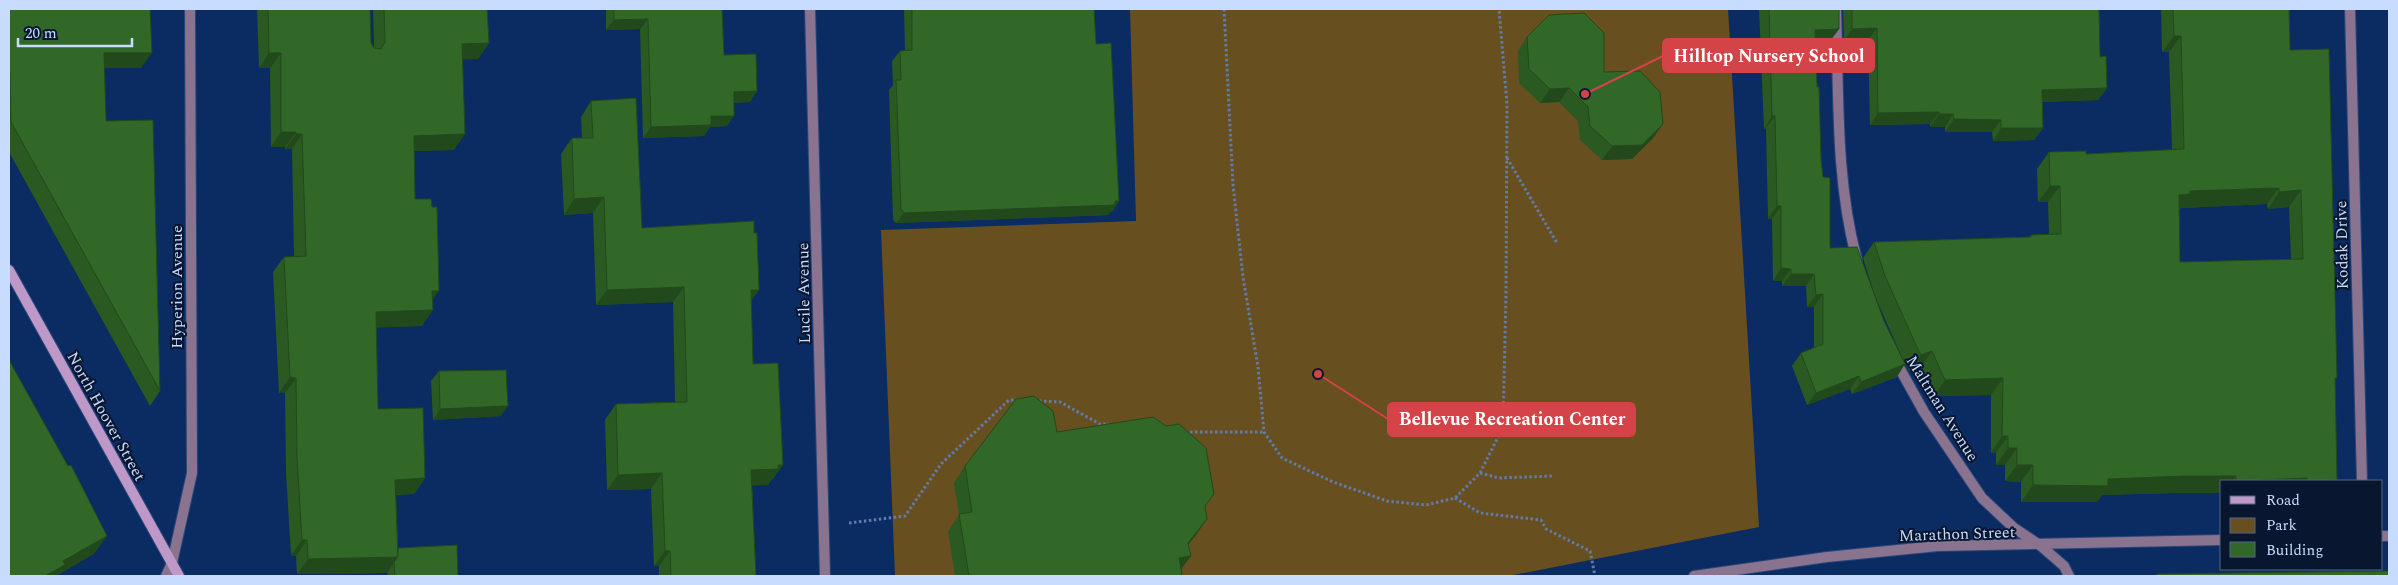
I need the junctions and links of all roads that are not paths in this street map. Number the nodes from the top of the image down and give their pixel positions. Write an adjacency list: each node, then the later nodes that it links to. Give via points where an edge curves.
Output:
1 (190, 9): 11 (street, Hyperion Avenue, via 192,472)
2 (810, 9): 14 (street, Lucile Avenue)
3 (1836, 9): 5 (street, via 1842,179 1846,220)
4 (2350, 9): 8 (street, Kodak Drive)
5 (1859, 267)
6 (9, 270): 11 (street, North Hoover Street)
7 (1891, 352): 10 (street, Maltman Avenue, via 1924,412 1982,498 2014,528)
8 (2362, 480)
9 (2220, 540): 10 (street, Marathon Street)
10 (2041, 546): 15 (street, Marathon Street, via 1938,546 1827,557); 16 (street, Maltman Avenue, via 2064,566)
11 (172, 563): 12 (street); 13 (street, North Hoover Street)
12 (166, 576)
13 (179, 576)
14 (825, 576)
15 (1694, 576)
16 (2069, 576)

